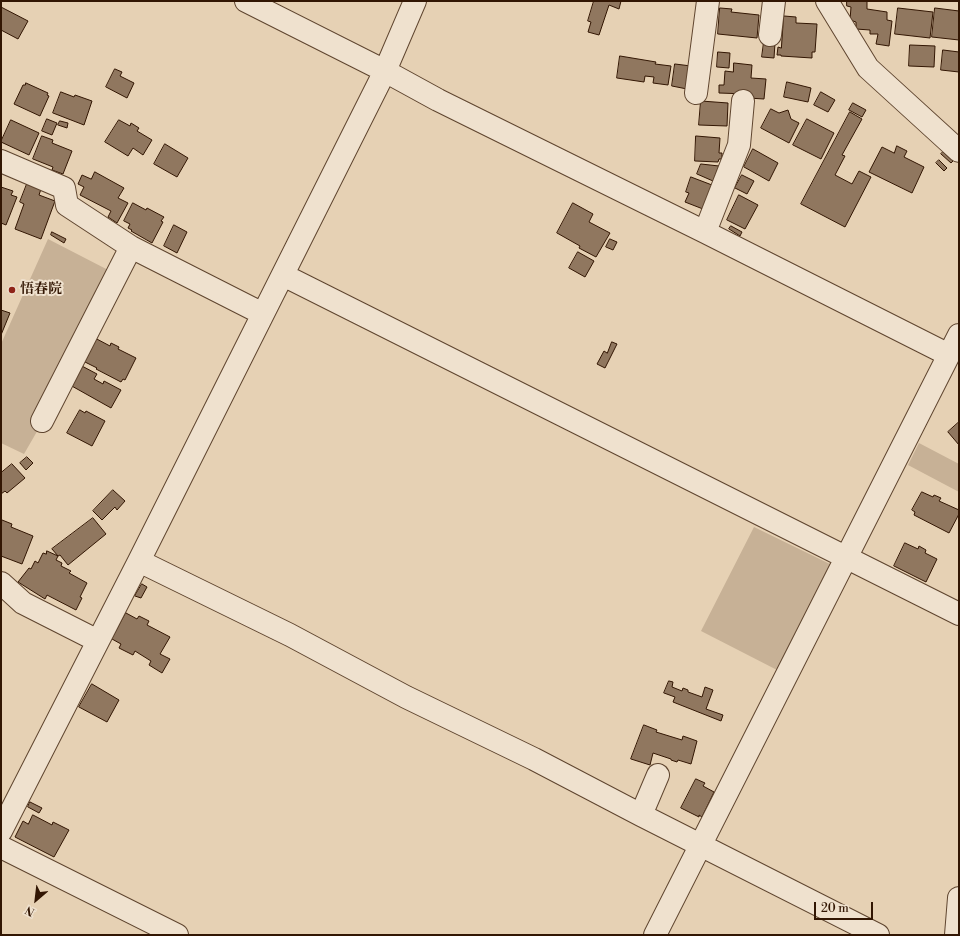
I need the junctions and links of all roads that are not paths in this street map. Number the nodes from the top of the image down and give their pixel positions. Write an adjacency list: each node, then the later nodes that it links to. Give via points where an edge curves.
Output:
1 (246, 1): 7 (street)
2 (415, 1): 7 (street)
3 (708, 1): 8 (street)
4 (774, 1): 6 (street)
5 (827, 1): 10 (street, via 868,68)
6 (770, 35)
7 (385, 71): 12 (street, via 438,100); 14 (street)
8 (696, 93)
9 (743, 101): 12 (street, via 739,145)
10 (959, 151)
11 (1, 160): 13 (street, via 64,188 67,205)
12 (705, 232): 17 (street)
13 (131, 247): 15 (street); 18 (street)
14 (282, 275): 15 (street); 19 (street)
15 (263, 314): 20 (street)
16 (959, 335): 17 (street)
17 (949, 355): 19 (street)
18 (42, 421)
19 (846, 558): 22 (street); 27 (street)
20 (139, 561): 23 (street); 25 (street, via 290,635 406,697 534,759)
21 (1, 582): 23 (street, via 23,603)
22 (959, 614)
23 (98, 641): 26 (street)
24 (658, 775): 25 (street)
25 (641, 815): 27 (street)
26 (1, 831)
27 (700, 844): 31 (street); 32 (street)
28 (1, 847): 30 (street)
29 (959, 898): 33 (street)
30 (177, 935)
31 (655, 935)
32 (878, 935)
33 (956, 935)

